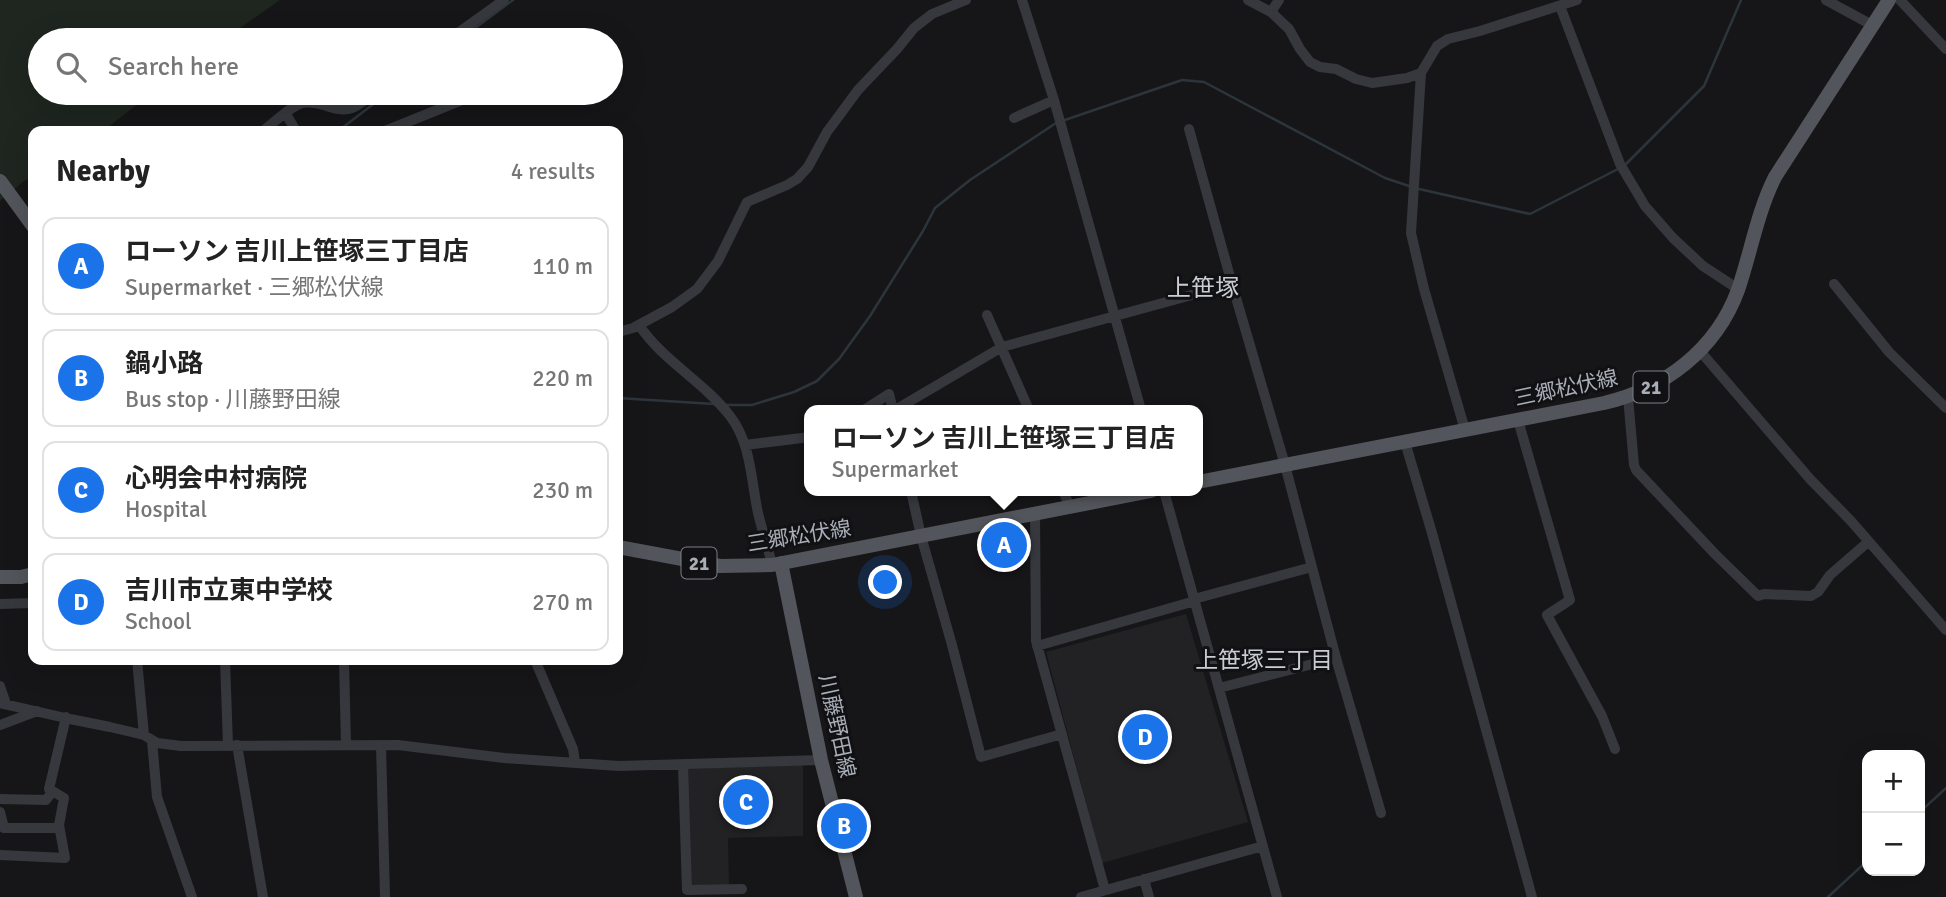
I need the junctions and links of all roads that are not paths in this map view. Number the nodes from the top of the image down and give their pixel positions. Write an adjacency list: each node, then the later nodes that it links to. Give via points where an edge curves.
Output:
1 (504, 0): 13 (street)
2 (966, 0): 34 (street, via 932,14 914,28 858,90 808,167 786,185 747,202 718,261 697,289)
3 (1022, 0): 16 (street)
4 (1248, 0): 11 (street)
5 (1279, 0): 11 (street)
6 (1577, 0): 10 (street)
7 (1826, 0): 12 (street)
8 (1889, 0): 12 (main road, 三郷松伏線 / 21)
9 (1900, 0): 14 (street)
10 (1562, 4): 15 (street, via 1443,42); 31 (street, via 1620,164 1645,206 1703,266)
11 (1271, 12): 15 (street, via 1289,29 1305,57 1320,67 1372,83)
12 (1872, 25): 31 (main road, 三郷松伏線 / 21, via 1775,177 1762,204)
13 (465, 28)
14 (1946, 49)
15 (1421, 73): 46 (street, via 1411,233)
16 (1054, 100): 22 (street); 33 (street)
17 (302, 105): 21 (street)
18 (320, 105): 19 (street, via 337,110)
19 (356, 105)
20 (449, 105): 25 (street)
21 (286, 114): 23 (street); 24 (street)
22 (1014, 118)
23 (270, 126)
24 (293, 126)
25 (397, 126)
26 (1189, 129): 29 (street)
27 (0, 181): 28 (main road)
28 (28, 219)
29 (1232, 284): 33 (street); 50 (street)
30 (1833, 284): 44 (street, via 1889,352)
31 (1738, 289): 37 (main road, 三郷松伏線 / 21)
32 (987, 314): 36 (street)
33 (1115, 315): 36 (street); 43 (street)
34 (639, 325): 35 (street); 49 (street, via 660,352 717,401 739,429)
35 (623, 331)
36 (1002, 346): 41 (street); 42 (street)
37 (1700, 351): 38 (main road, 三郷松伏線 / 21, via 1656,385); 59 (street)
38 (1628, 397): 45 (main road, 三郷松伏線 / 21); 59 (street, via 1636,470 1758,596 1811,596)
39 (872, 405): 40 (street, via 889,394)
40 (892, 405)
41 (902, 405)
42 (1027, 405)
43 (1140, 405)
44 (1946, 408)
45 (1518, 420): 46 (main road, 三郷松伏線 / 21); 86 (street, via 1570,600 1547,615)
46 (1465, 430): 48 (main road, 三郷松伏線 / 21)
47 (804, 438): 49 (street)
48 (1405, 442): 50 (main road, 三郷松伏線 / 21); 107 (street)
49 (745, 445): 61 (street, via 758,513)
50 (1285, 465): 51 (main road, 三郷松伏線 / 21); 62 (street)
51 (1203, 481)
52 (912, 496): 58 (street)
53 (1065, 496): 56 (street)
54 (1126, 496): 56 (main road, 三郷松伏線 / 21)
55 (1165, 496): 65 (street)
56 (1070, 507): 57 (main road, 三郷松伏線 / 21)
57 (1035, 513): 58 (main road, 三郷松伏線 / 21); 69 (street)
58 (921, 536): 61 (main road, 三郷松伏線 / 21); 81 (street, via 981,757)
59 (1868, 542): 68 (street)
60 (623, 548): 61 (main road, 三郷松伏線 / 21, via 720,566)
61 (777, 564): 87 (main road, 川藤野田線)
62 (1312, 567): 65 (street); 70 (street)
63 (28, 575): 64 (main road)
64 (0, 577)
65 (1195, 600): 69 (street); 76 (street)
66 (28, 603): 67 (street)
67 (0, 604)
68 (1946, 630)
69 (1037, 646): 81 (street)
70 (1336, 658): 76 (street); 93 (street)
71 (138, 665): 82 (street)
72 (225, 665): 83 (street)
73 (344, 665): 84 (street)
74 (537, 665): 88 (street)
75 (0, 686): 77 (street)
76 (1219, 688): 95 (street)
77 (3, 703): 78 (street)
78 (37, 711): 79 (street); 80 (street)
79 (66, 718): 82 (street); 90 (street, via 49,789)
80 (0, 725)
81 (1062, 734): 99 (street)
82 (148, 738): 83 (street, via 181,746); 100 (street, via 157,796)
83 (232, 745): 84 (street); 101 (street)
84 (346, 745): 85 (street)
85 (381, 745): 88 (street); 102 (street)
86 (1615, 749)
87 (821, 760): 89 (street); 103 (main road, 川藤野田線)
88 (575, 762): 89 (street)
89 (683, 765): 98 (street, via 687,890)
90 (52, 792): 91 (street, via 46,800); 94 (street, via 64,798)
91 (0, 799)
92 (0, 812): 94 (street, via 4,828)
93 (1381, 813)
94 (60, 828): 96 (street, via 65,858)
95 (1263, 846): 97 (street); 106 (street)
96 (0, 855)
97 (1144, 879): 99 (street); 105 (street)
98 (742, 888)
99 (1105, 890): 104 (street)
100 (192, 897)
101 (263, 897)
102 (385, 897)
103 (856, 897)
104 (1082, 897)
105 (1149, 897)
106 (1277, 897)
107 (1532, 897)

